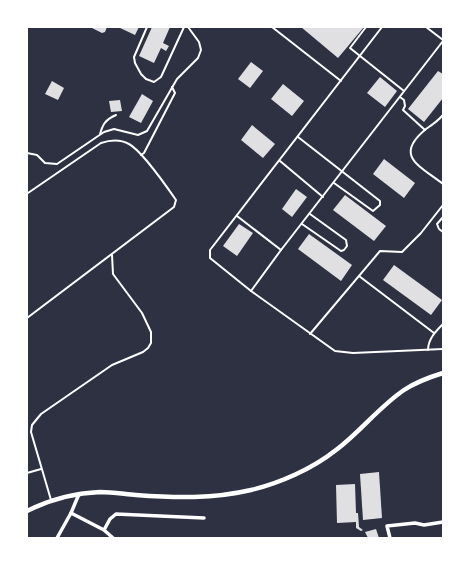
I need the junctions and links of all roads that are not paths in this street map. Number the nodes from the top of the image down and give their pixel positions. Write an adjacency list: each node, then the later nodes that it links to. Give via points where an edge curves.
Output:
1 (147, 27): 2 (lane, via 134,57 134,63 146,80 154,82 161,77)
2 (184, 27)
3 (188, 27): 11 (lane, via 199,42 201,50 198,58)
4 (272, 27): 10 (lane)
5 (366, 27): 9 (lane, via 350,48)
6 (382, 27): 9 (lane)
7 (426, 27): 8 (lane)
8 (443, 41): 12 (lane)
9 (360, 56): 10 (lane); 12 (lane)
10 (341, 81): 18 (lane)
11 (172, 87): 17 (lane, via 147,131 138,135 114,129); 20 (lane, via 175,93)
12 (404, 91): 13 (lane)
13 (400, 97): 16 (lane, via 404,100 405,106 402,110); 22 (lane)
14 (116, 115): 17 (lane, via 106,119)
15 (443, 116): 16 (lane)
16 (426, 130): 24 (lane, via 412,144 409,150 411,158)
17 (100, 136): 19 (lane, via 57,164 45,163 37,155)
18 (298, 137): 21 (lane); 22 (lane)
19 (27, 153)
20 (141, 155): 25 (lane, via 129,144 112,140 101,143); 34 (lane, via 176,200 176,204)
21 (280, 161): 26 (lane); 29 (lane)
22 (343, 171): 23 (lane); 23 (lane, via 380,201 380,205 373,211)
23 (334, 183): 26 (lane)
24 (443, 184)
25 (27, 193)
26 (323, 196): 28 (lane)
27 (443, 205): 35 (lane, via 402,252 380,251)
28 (310, 214): 31 (lane); 31 (lane, via 346,240 347,246 344,250 341,251)
29 (237, 216): 33 (lane); 36 (lane, via 210,250 210,258)
30 (443, 216): 32 (lane, via 437,224)
31 (302, 224): 33 (lane)
32 (443, 232)
33 (281, 250): 36 (lane)
34 (112, 254): 37 (lane); 44 (lane, via 113,274 142,313 151,332 151,343 143,352 112,365 36,419 31,432)
35 (359, 276): 39 (lane); 40 (lane)
36 (251, 291): 39 (lane)
37 (27, 318)
38 (443, 324): 40 (lane)
39 (310, 334): 42 (lane, via 335,351 353,353)
40 (434, 334): 42 (lane, via 428,344)
41 (443, 349): 42 (lane)
42 (428, 350)
43 (443, 373): 46 (street, via 426,378 405,390 335,451 275,483 251,490 199,498 100,492)
44 (42, 469): 45 (lane); 47 (lane)
45 (27, 473)
46 (79, 494): 47 (street); 49 (street)
47 (51, 500): 48 (street)
48 (27, 511)
49 (71, 514): 52 (street); 53 (street)
50 (204, 518): 52 (street, via 116,514)
51 (443, 522): 55 (street, via 388,526)
52 (104, 530): 54 (street)
53 (56, 538)
54 (113, 538)
55 (390, 538)

